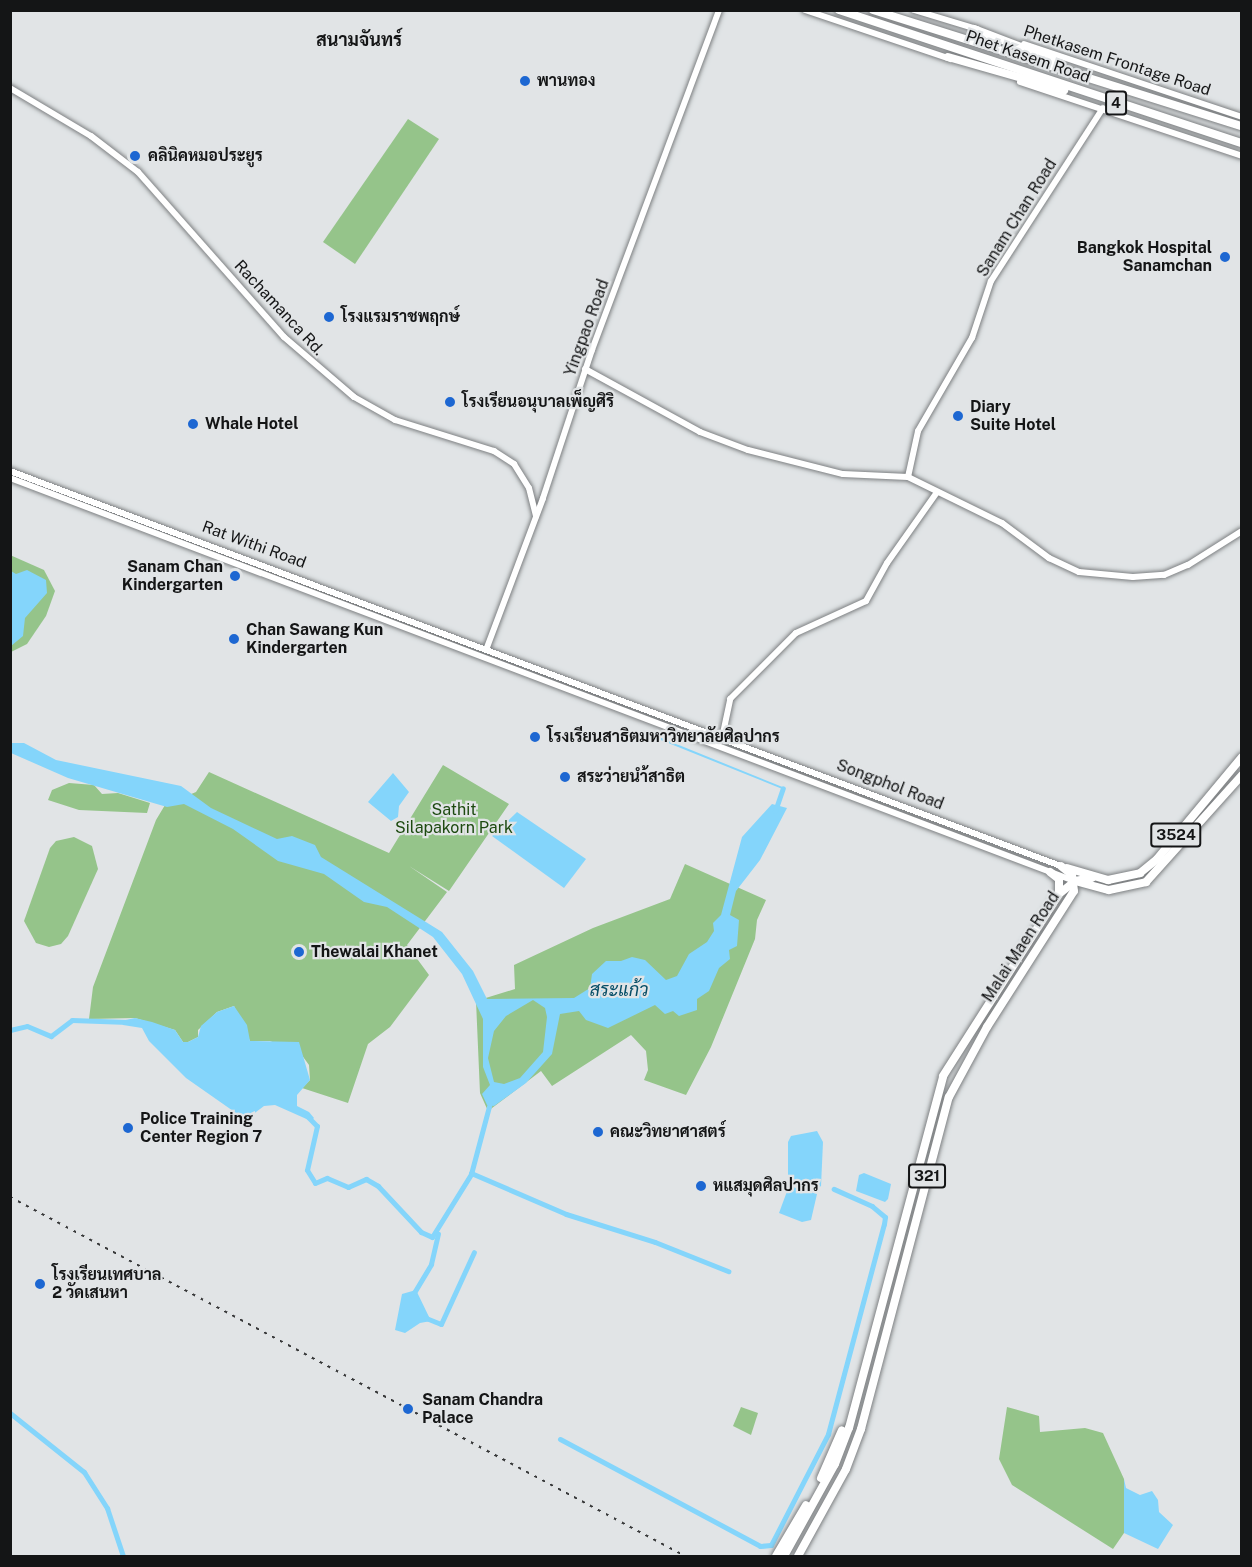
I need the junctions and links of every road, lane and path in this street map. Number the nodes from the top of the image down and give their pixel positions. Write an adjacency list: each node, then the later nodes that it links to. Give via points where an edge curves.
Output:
1 (719, 10): 16 (main road, Yingpao Road)
2 (805, 10): 7 (main road, 4)
3 (839, 10): 10 (highway, Phet Kasem Road / 4)
4 (873, 10): 8 (highway, Phet Kasem Road / 4)
5 (914, 10): 6 (main road, Phetkasem Frontage Road / 4)
6 (974, 28): 8 (highway); 12 (main road, Phetkasem Frontage Road / 4)
7 (948, 57): 10 (highway); 11 (main road, 4)
8 (1108, 82): 13 (highway, Phet Kasem Road / 4)
9 (10, 88): 21 (main road, Rachamanca Rd., via 91,136 138,172 284,338 354,397 395,420 494,452 514,464 530,488)
10 (1117, 103): 14 (highway, Phet Kasem Road / 4)
11 (1103, 108): 15 (main road, 4); 18 (main road, Sanam Chan Road, via 991,281 972,338 918,431)
12 (1242, 117)
13 (1242, 126)
14 (1242, 143)
15 (1242, 156)
16 (585, 369): 18 (main road, via 700,432 748,450 843,474); 21 (main road, Yingpao Road)
17 (10, 471): 23 (main road, Rat Withi Road)
18 (908, 477): 20 (main road)
19 (10, 478): 24 (main road, Rat Withi Road)
20 (937, 492): 22 (main road, via 1008,527 1064,567 1090,574 1133,577 1172,572); 27 (main road, via 866,601 796,633 730,699)
21 (536, 516): 25 (main road, Yingpao Road)
22 (1242, 531)
23 (180, 532): 24 (main road); 25 (main road, Rat Withi Road)
24 (178, 539): 26 (main road, Rat Withi Road)
25 (487, 648): 26 (main road, Yingpao Road); 27 (main road, Songphol Road)
26 (485, 657): 28 (main road, Songphol Road)
27 (720, 737): 28 (main road); 31 (main road, Songphol Road)
28 (714, 746): 32 (main road, Songphol Road)
29 (1242, 757): 33 (highway, Songphol Road / 3524, via 1146,869 1120,879)
30 (1242, 775): 35 (highway, Songphol Road / 3524, via 1153,877 1123,890)
31 (1061, 866): 33 (highway, Songphol Road); 34 (highway)
32 (1050, 872): 34 (main road, Songphol Road / 3524); 36 (highway, via 1059,879)
33 (1092, 878): 34 (highway)
34 (1075, 881): 35 (highway, Songphol Road / 3524); 36 (highway, Malai Maen Road / 321); 37 (highway, Malai Maen Road / 321)
35 (1089, 887): 37 (highway)
36 (1059, 894): 39 (highway, Malai Maen Road / 321, via 949,1065 937,1090)
37 (1071, 897): 38 (highway, Malai Maen Road / 321, via 987,1026 949,1097)
38 (886, 1334): 42 (highway, Malai Maen Road / 321, via 861,1429 841,1479); 42 (highway, via 884,1362 859,1453)
39 (861, 1381): 40 (highway, via 830,1461); 41 (highway, Malai Maen Road / 321, via 849,1428 830,1474)
40 (776, 1557)
41 (783, 1557)
42 (800, 1557)

